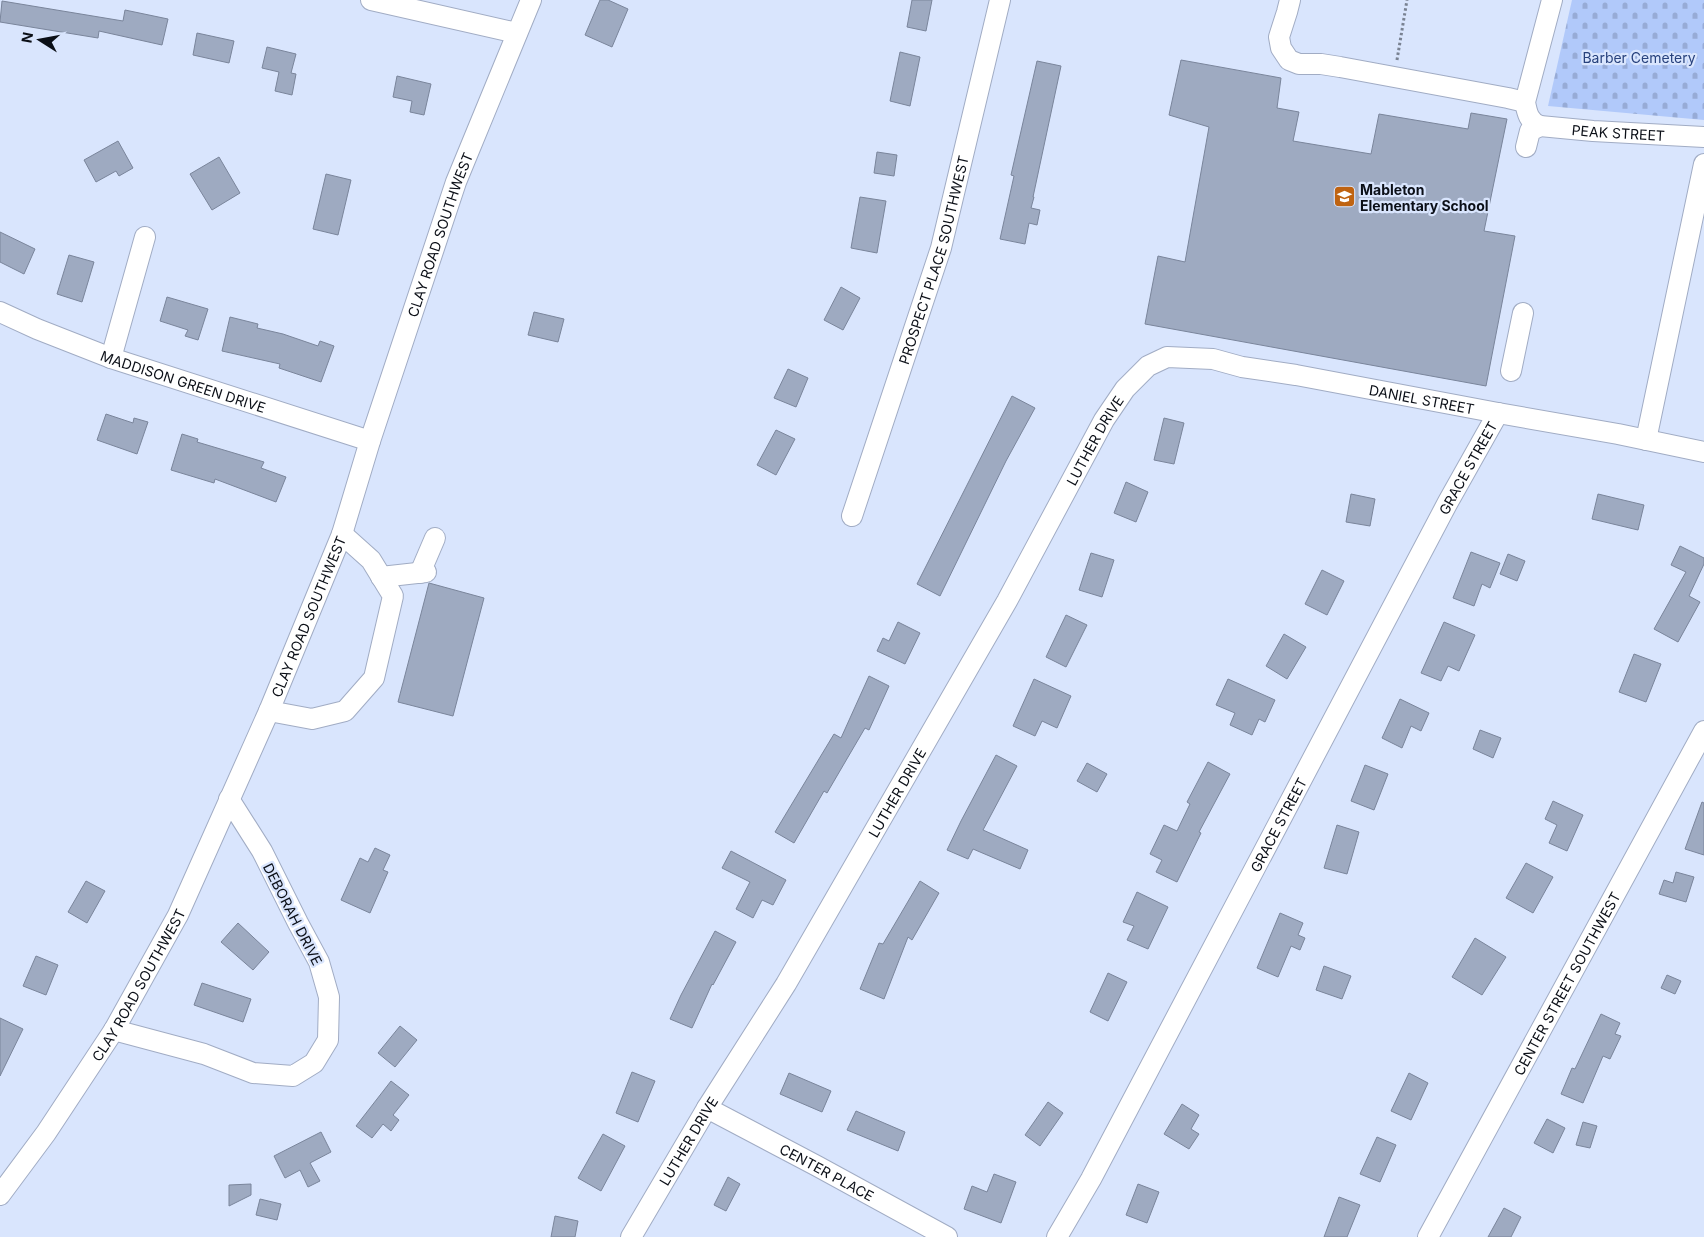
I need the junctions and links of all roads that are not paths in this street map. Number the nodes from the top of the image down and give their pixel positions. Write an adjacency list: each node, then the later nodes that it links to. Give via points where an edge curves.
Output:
1 (371, 0): 6 (street)
2 (531, 0): 6 (street, CLAY ROAD SOUTHWEST)
3 (1000, 0): 22 (street, PROSPECT PLACE SOUTHWEST, via 942,248)
4 (1552, 0): 7 (street)
5 (1289, 6): 7 (street, via 1279,37 1281,48 1289,60)
6 (517, 33): 20 (street, CLAY ROAD SOUTHWEST, via 456,182)
7 (1525, 102): 8 (street, via 1528,115)
8 (1537, 125): 9 (street, PEAK STREET); 10 (street, via 1530,131)
9 (1704, 137)
10 (1526, 147)
11 (1704, 164): 19 (street)
12 (145, 237): 16 (street)
13 (0, 312): 16 (street, MADDISON GREEN DRIVE)
14 (1523, 313): 17 (street)
15 (1167, 357): 18 (street, DANIEL STREET, via 1212,359); 30 (street, LUTHER DRIVE, via 1148,366 1125,389 1104,420 997,618 786,984)
16 (111, 358): 20 (street, MADDISON GREEN DRIVE)
17 (1511, 372)
18 (1498, 413): 19 (street, DANIEL STREET); 34 (street, GRACE STREET, via 1091,1179)
19 (1646, 440): 21 (street, DANIEL STREET)
20 (370, 441): 23 (street, CLAY ROAD SOUTHWEST)
21 (1704, 452)
22 (852, 516)
23 (342, 534): 25 (street, via 372,560); 26 (street, CLAY ROAD SOUTHWEST)
24 (435, 538): 25 (street, via 423,572)
25 (381, 577): 26 (street, via 393,596 374,678 344,711 312,719)
26 (269, 711): 28 (street, CLAY ROAD SOUTHWEST)
27 (1704, 731): 35 (street, CENTER STREET SOUTHWEST)
28 (229, 799): 29 (street, CLAY ROAD SOUTHWEST, via 178,915); 29 (street, DEBORAH DRIVE, via 262,851 319,962 329,997 328,1040 314,1063 293,1076 252,1073 204,1054)
29 (114, 1030): 31 (street, CLAY ROAD SOUTHWEST, via 46,1133)
30 (707, 1108): 32 (street, LUTHER DRIVE); 33 (street, CENTER PLACE)
31 (0, 1194)
32 (631, 1237)
33 (947, 1237)
34 (1057, 1237)
35 (1428, 1237)

